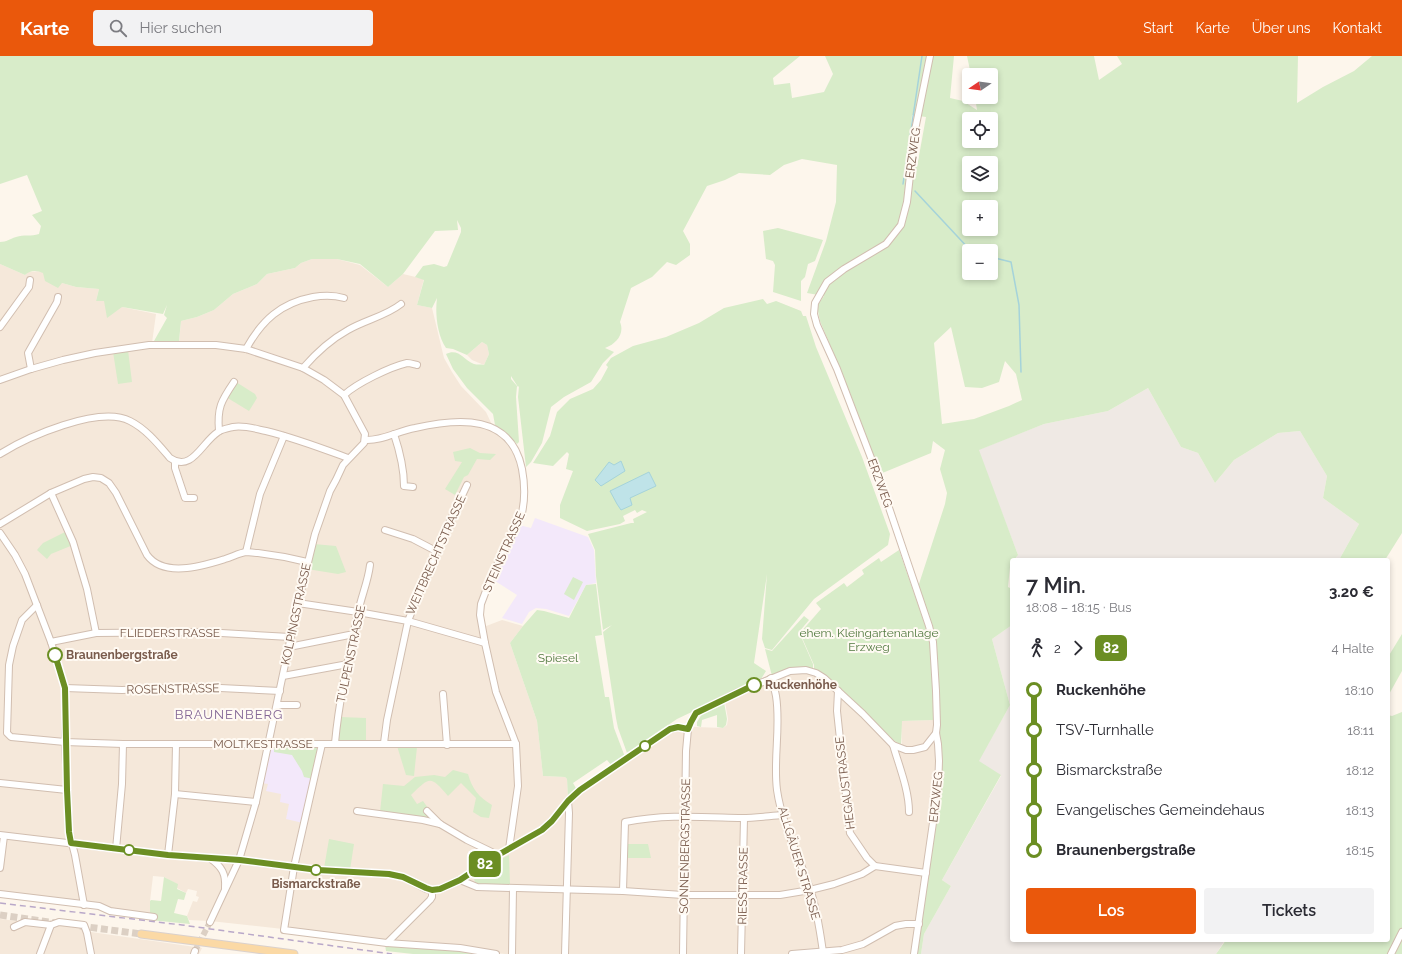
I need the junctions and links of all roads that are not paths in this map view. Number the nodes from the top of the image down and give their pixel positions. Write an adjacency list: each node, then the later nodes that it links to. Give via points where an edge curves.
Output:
1 (930, 56): 52 (street, ERZWEG, via 915,130 901,225 886,244 827,282 815,303 814,314 881,484 929,626 933,642)
2 (30, 280): 6 (street, via 29,287)
3 (58, 297): 10 (street, via 28,353)
4 (344, 298): 7 (street, via 336,295 318,296 283,307 268,319)
5 (401, 304): 9 (street, via 347,330 325,345)
6 (0, 327)
7 (246, 349): 9 (street); 10 (street, via 208,345 149,345 95,353)
8 (416, 365): 13 (street, via 409,363 378,375)
9 (302, 368): 13 (street)
10 (31, 369): 11 (street)
11 (0, 380)
12 (234, 382): 14 (street, via 219,408)
13 (344, 395): 17 (street, via 365,434)
14 (219, 431): 16 (street, via 233,427 249,427); 20 (street, via 185,463)
15 (394, 434): 17 (street); 22 (street, via 404,468 404,486); 40 (street, STEINSTRASSE, via 452,422 478,424 493,427 510,440 518,451 523,472 524,503 521,517 481,604 480,615)
16 (284, 436): 19 (street); 29 (street, via 260,494)
17 (365, 440): 19 (street, KOLPINGSTRASSE)
18 (0, 454): 20 (street, via 60,426 115,417 141,427)
19 (348, 458): 30 (street, KOLPINGSTRASSE, via 330,491)
20 (175, 462): 24 (street, via 186,498)
21 (467, 485): 28 (street, WEITBRECHTSTRASSE)
22 (413, 487)
23 (52, 493): 25 (street); 29 (street, via 93,477 109,483 147,555 159,566 192,567); 36 (street, via 73,542 87,589)
24 (194, 498)
25 (0, 524)
26 (384, 530): 28 (street, via 413,539)
27 (0, 533): 33 (street, via 18,561)
28 (436, 550): 35 (street, WEITBRECHTSTRASSE)
29 (246, 552): 30 (street, via 277,555)
30 (307, 562): 32 (street, KOLPINGSTRASSE)
31 (370, 565): 34 (street, TULPENSTRASSE)
32 (298, 603): 34 (street); 38 (street, KOLPINGSTRASSE)
33 (37, 605): 39 (street); 53 (street, MOLTKESTRASSE, via 22,620 13,646 9,665 7,733 11,737)
34 (358, 612): 35 (street); 37 (street, TULPENSTRASSE)
35 (408, 621): 40 (street); 55 (street, WEITBRECHTSTRASSE, via 386,720)
36 (96, 633): 38 (street, FLIEDERSTRASSE, via 204,632); 39 (street, FLIEDERSTRASSE)
37 (354, 634): 41 (street); 42 (street, TULPENSTRASSE)
38 (290, 638): 41 (street, KOLPINGSTRASSE)
39 (50, 642): 45 (street)
40 (485, 643): 59 (street, STEINSTRASSE, via 496,692)
41 (289, 647): 43 (street, KOLPINGSTRASSE)
42 (348, 664): 43 (street); 54 (street, TULPENSTRASSE)
43 (283, 676): 46 (street, KOLPINGSTRASSE)
44 (771, 678): 47 (street, via 790,671 806,670 824,678); 51 (street, via 696,713); 71 (street, ALLGÄUER STRASSE, via 776,695 776,772)
45 (65, 688): 46 (street, ROSENSTRASSE, via 122,690 200,687); 53 (street)
46 (280, 691): 49 (street, KOLPINGSTRASSE)
47 (838, 691): 62 (street); 83 (street, HEGAUSTRASSE, via 837,711 850,834)
48 (443, 694): 61 (street)
49 (277, 705): 50 (street); 60 (street, KOLPINGSTRASSE)
50 (296, 705)
51 (688, 729): 66 (street, via 670,729 580,790); 72 (street, SONNENBERGSTRASSE)
52 (936, 733): 62 (street, via 925,747 913,750); 86 (street, ERZWEG, via 939,756 938,788)
53 (65, 742): 56 (street, MOLTKESTRASSE); 64 (street)
54 (335, 743): 55 (street, MOLTKESTRASSE); 58 (street, MOLTKESTRASSE)
55 (384, 743): 61 (street, MOLTKESTRASSE)
56 (122, 744): 57 (street, MOLTKESTRASSE); 77 (street, via 122,784)
57 (176, 744): 60 (street, MOLTKESTRASSE); 65 (street)
58 (322, 744): 60 (street, MOLTKESTRASSE); 84 (street)
59 (516, 744): 61 (street, MOLTKESTRASSE); 78 (street, STEINSTRASSE, via 518,786)
60 (268, 745): 67 (street, KOLPINGSTRASSE)
61 (447, 745)
62 (893, 745): 70 (street, via 909,805)
63 (0, 783): 64 (street)
64 (67, 790): 76 (street)
65 (175, 794): 67 (street); 79 (street)
66 (568, 801): 78 (street, via 542,830); 90 (street)
67 (256, 802): 82 (street, KOLPINGSTRASSE)
68 (357, 811): 74 (street)
69 (427, 811): 74 (street)
70 (908, 812)
71 (783, 815): 73 (street); 91 (street, ALLGÄUER STRASSE)
72 (685, 816): 73 (street); 93 (street, via 625,822); 95 (street, SONNENBERGSTRASSE)
73 (744, 818): 96 (street, RIESSTRASSE)
74 (440, 824): 80 (street)
75 (2, 835): 76 (street); 85 (street)
76 (71, 843): 77 (street); 97 (street)
77 (116, 849): 79 (street)
78 (509, 849): 80 (street)
79 (168, 855): 81 (street)
80 (498, 855): 87 (street)
81 (209, 858): 82 (street); 92 (street, via 225,872)
82 (240, 860): 84 (street); 92 (street, KOLPINGSTRASSE)
83 (875, 866): 86 (street); 91 (street, via 862,874)
84 (294, 867): 89 (street, via 397,875); 105 (street, via 284,930)
85 (0, 868)
86 (926, 874): 100 (street, ERZWEG)
87 (460, 880): 88 (street, via 477,887); 89 (street)
88 (513, 888): 90 (street); 111 (street)
89 (432, 890): 105 (street, via 430,900)
90 (567, 890): 93 (street); 112 (street)
91 (810, 890): 96 (street, via 780,895); 106 (street, ALLGÄUER STRASSE)
92 (225, 891): 99 (street, KOLPINGSTRASSE)
93 (623, 891): 95 (street)
94 (0, 894): 97 (street)
95 (683, 895): 96 (street); 113 (street, SONNENBERGSTRASSE)
96 (742, 896): 114 (street, RIESSTRASSE)
97 (84, 905): 98 (street)
98 (154, 917)
99 (210, 922)
100 (919, 924): 106 (street, via 895,926 863,944); 116 (street, ERZWEG)
101 (51, 925): 102 (street, via 25,922); 107 (street); 108 (street, via 59,922 84,925)
102 (14, 928)
103 (1402, 932): 117 (street)
104 (141, 934): 109 (main road)
105 (387, 943): 110 (street, via 460,948)
106 (823, 952): 115 (street)
107 (40, 954)
108 (91, 954)
109 (294, 954)
110 (496, 954)
111 (512, 954)
112 (565, 954)
113 (683, 954)
114 (741, 954)
115 (792, 954)
116 (914, 954)
117 (1391, 954)

